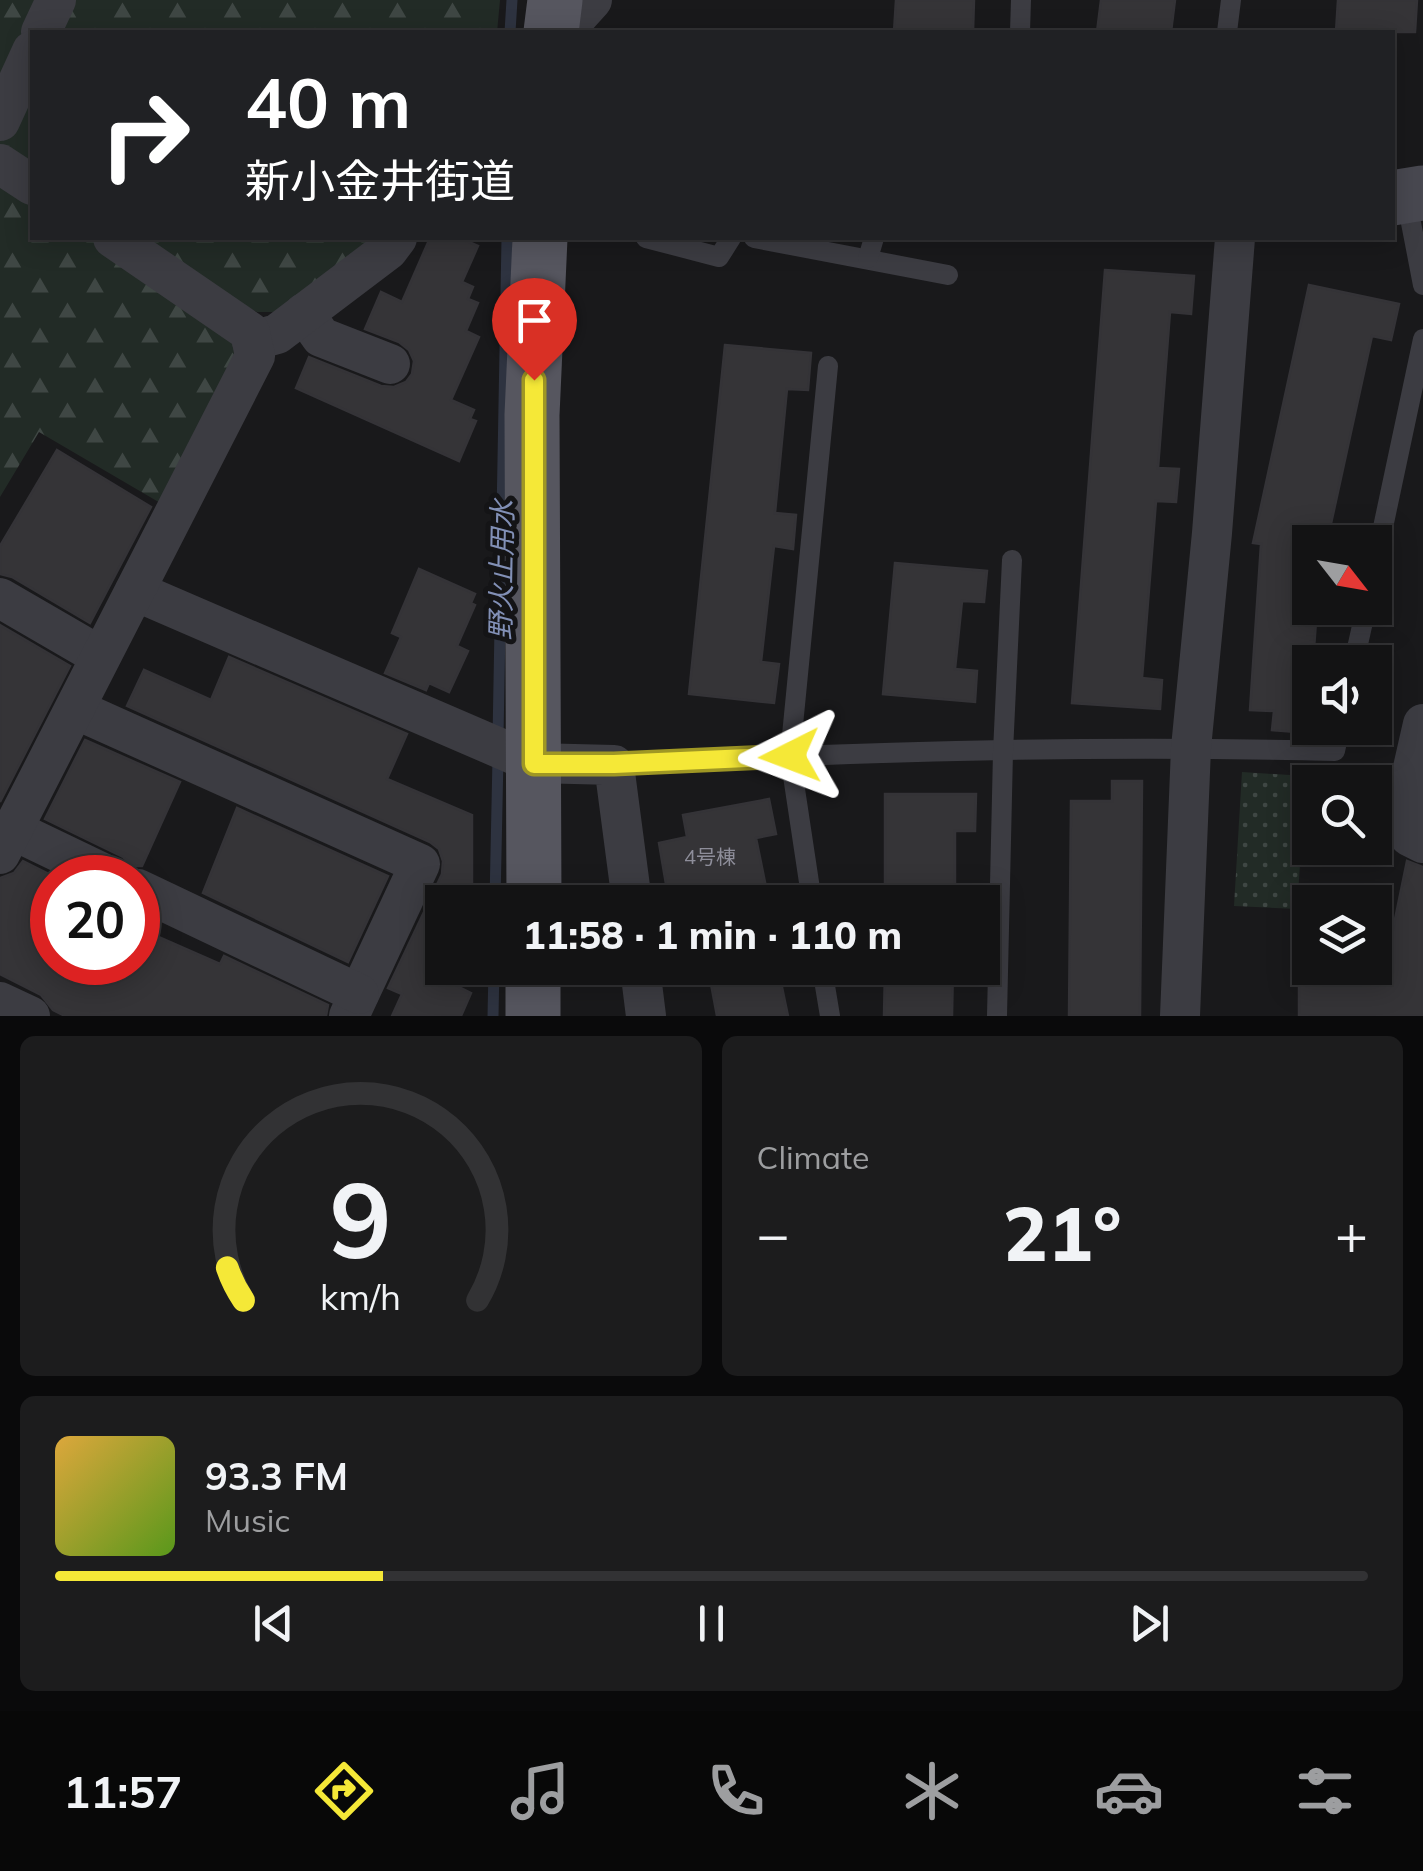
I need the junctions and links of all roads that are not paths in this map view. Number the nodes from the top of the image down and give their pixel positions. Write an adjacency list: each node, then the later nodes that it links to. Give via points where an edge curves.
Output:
1 (56, 0): 6 (street)
2 (555, 0): 7 (main road)
3 (592, 0): 8 (street)
4 (1021, 0): 9 (lane)
5 (1230, 0): 10 (lane)
6 (42, 30)
7 (551, 30)
8 (565, 30)
9 (1020, 30)
10 (1227, 30)
11 (30, 55): 12 (street)
12 (0, 121)
13 (0, 164): 14 (street)
14 (30, 184)
15 (1407, 195): 25 (lane)
16 (115, 240): 28 (street, via 250,332)
17 (396, 240): 26 (street)
18 (540, 240): 40 (main road)
19 (654, 240): 20 (lane, via 719,257)
20 (730, 240)
21 (789, 240): 23 (lane)
22 (1235, 240): 39 (street)
23 (871, 248): 24 (lane)
24 (948, 274)
25 (1423, 286)
26 (304, 314): 28 (street, via 277,334); 29 (street, via 321,337)
27 (1423, 339): 31 (lane)
28 (252, 341): 33 (street, via 255,356)
29 (390, 364)
30 (828, 366): 42 (lane)
31 (1383, 525)
32 (1012, 560): 41 (lane)
33 (135, 591): 35 (street); 40 (street)
34 (0, 598): 35 (street)
35 (100, 656): 36 (street)
36 (75, 709): 44 (street); 55 (street, via 420,864)
37 (1423, 724): 45 (street, via 1403,812 1409,836)
38 (1336, 745): 39 (lane, via 1335,752)
39 (1191, 748): 41 (lane); 61 (street)
40 (507, 751): 43 (street); 47 (main road)
41 (1003, 752): 42 (lane); 60 (lane)
42 (790, 756): 43 (lane); 49 (lane)
43 (614, 764): 48 (street)
44 (6, 842): 46 (street)
45 (1423, 843)
46 (45, 855)
47 (531, 885)
48 (630, 885)
49 (809, 885)
50 (160, 901): 55 (street)
51 (534, 985): 57 (main road)
52 (642, 985): 58 (street)
53 (825, 985): 59 (lane)
54 (0, 1002): 56 (street)
55 (354, 1005)
56 (30, 1016)
57 (534, 1016)
58 (646, 1016)
59 (830, 1016)
60 (996, 1016)
61 (1180, 1016)

